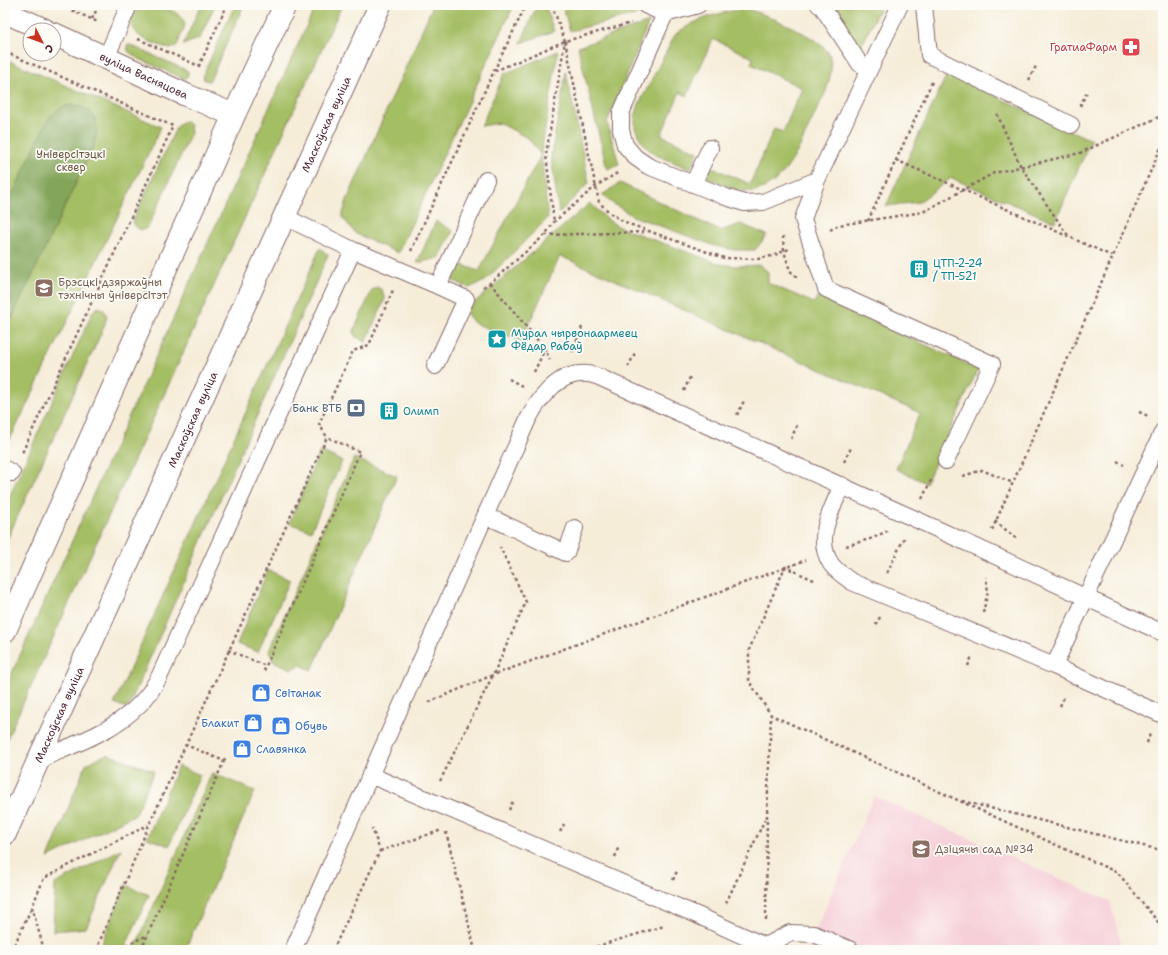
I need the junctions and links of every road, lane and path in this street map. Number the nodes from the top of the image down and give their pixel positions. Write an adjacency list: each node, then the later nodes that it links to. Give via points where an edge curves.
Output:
1 (99, 5): 14 (path)
2 (130, 5): 19 (lane)
3 (227, 5): 21 (path)
4 (285, 5): 25 (main road)
5 (380, 5): 38 (main road, Маскоўская вуліца)
6 (526, 5): 23 (path)
7 (552, 5): 17 (path)
8 (698, 5): 12 (lane)
9 (819, 5): 22 (lane, via 860,64)
10 (900, 5): 22 (lane)
11 (924, 5): 20 (lane, via 929,55)
12 (654, 8): 17 (path); 35 (lane, via 621,113 621,130 625,145 635,157 648,166)
13 (5, 12): 15 (main road)
14 (92, 19)
15 (27, 22)
16 (62, 38): 19 (main road, вуліца Васняцова)
17 (565, 41): 23 (path); 36 (path); 40 (path, via 546,155)
18 (5, 52): 58 (path, via 173,126)
19 (106, 58): 25 (main road, вуліца Васняцова)
20 (941, 61): 24 (lane); 30 (path)
21 (199, 66)
22 (870, 66): 34 (lane)
23 (494, 71): 47 (path)
24 (981, 81): 27 (lane); 31 (path)
25 (234, 115): 70 (main road)
26 (1163, 115): 31 (path, via 1080,153)
27 (1071, 125)
28 (1163, 143): 46 (path)
29 (710, 148): 35 (lane)
30 (896, 160): 37 (path); 39 (path)
31 (1021, 167): 37 (path, via 994,173); 43 (path)
32 (617, 173): 36 (path)
33 (486, 180): 49 (lane)
34 (817, 180): 35 (lane, via 763,202 744,203); 44 (lane, via 803,219)
35 (693, 184)
36 (596, 186): 40 (path); 41 (path, via 599,202 608,213)
37 (962, 190): 39 (path, via 923,212); 43 (path)
38 (284, 216): 45 (lane); 83 (main road, Маскоўская вуліца)
39 (868, 221): 44 (path, via 839,225)
40 (554, 222): 42 (path)
41 (649, 232): 42 (path); 44 (path, via 724,258 740,259 758,259 775,255)
42 (544, 235): 48 (path)
43 (1069, 238): 46 (path)
44 (810, 239): 57 (lane, via 826,289 992,364)
45 (354, 250): 47 (lane); 83 (lane, via 161,674 150,692 136,708 106,730)
46 (1112, 256): 60 (path)
47 (402, 270): 49 (lane); 56 (path, via 369,346 353,351 319,424)
48 (490, 283): 50 (path); 53 (path, via 545,348)
49 (438, 286): 50 (lane)
50 (466, 299): 51 (lane)
51 (435, 366)
52 (509, 379): 54 (path)
53 (560, 381): 61 (lane, via 574,375 588,374 599,377); 62 (lane, via 546,391 534,408)
54 (526, 388)
55 (1163, 431): 69 (lane)
56 (327, 437): 73 (path); 74 (path, via 360,452)
57 (946, 461)
58 (9, 471)
59 (957, 478): 60 (path, via 982,470)
60 (1013, 483): 66 (path)
61 (842, 485): 63 (lane); 67 (lane, via 825,526)
62 (485, 517): 64 (lane, via 566,553); 85 (lane)
63 (913, 518): 66 (lane); 67 (path, via 872,538)
64 (575, 528)
65 (497, 540): 77 (path, via 526,602)
66 (983, 551): 69 (lane); 72 (path, via 988,591)
67 (825, 552): 68 (path); 72 (lane, via 831,564 852,582)
68 (785, 567): 77 (path); 79 (path, via 749,650 749,681)
69 (1085, 598): 71 (lane); 75 (lane)
70 (5, 631)
71 (1163, 633)
72 (977, 635): 75 (lane)
73 (228, 650): 74 (path); 81 (path)
74 (266, 666): 76 (path)
75 (1054, 666): 80 (lane)
76 (264, 671)
77 (493, 675): 78 (path); 87 (path, via 436,790)
78 (422, 704)
79 (771, 715): 86 (path); 88 (path)
80 (1163, 715)
81 (186, 745): 84 (path); 89 (path)
82 (226, 756): 84 (path)
83 (38, 760): 90 (main road, Маскоўская вуліца)
84 (224, 762): 96 (path)
85 (370, 775): 87 (lane); 103 (lane)
86 (956, 799): 91 (path, via 1156,849); 95 (path, via 1118,872)
87 (440, 805): 94 (lane)
88 (767, 815): 94 (path, via 721,912); 97 (path)
89 (149, 825): 93 (path, via 44,878); 100 (path)
90 (5, 834)
91 (1163, 847)
92 (380, 851): 104 (path, via 446,829)
93 (32, 907): 98 (path); 99 (path)
94 (697, 916): 97 (lane); 105 (path)
95 (1163, 928)
96 (148, 935): 101 (path); 102 (path)
97 (770, 948): 106 (lane, via 790,933 814,934)
98 (12, 950)
99 (44, 950)
100 (96, 950)
101 (115, 950)
102 (141, 950)
103 (293, 950)
104 (475, 950)
105 (585, 950)
106 (851, 950)

